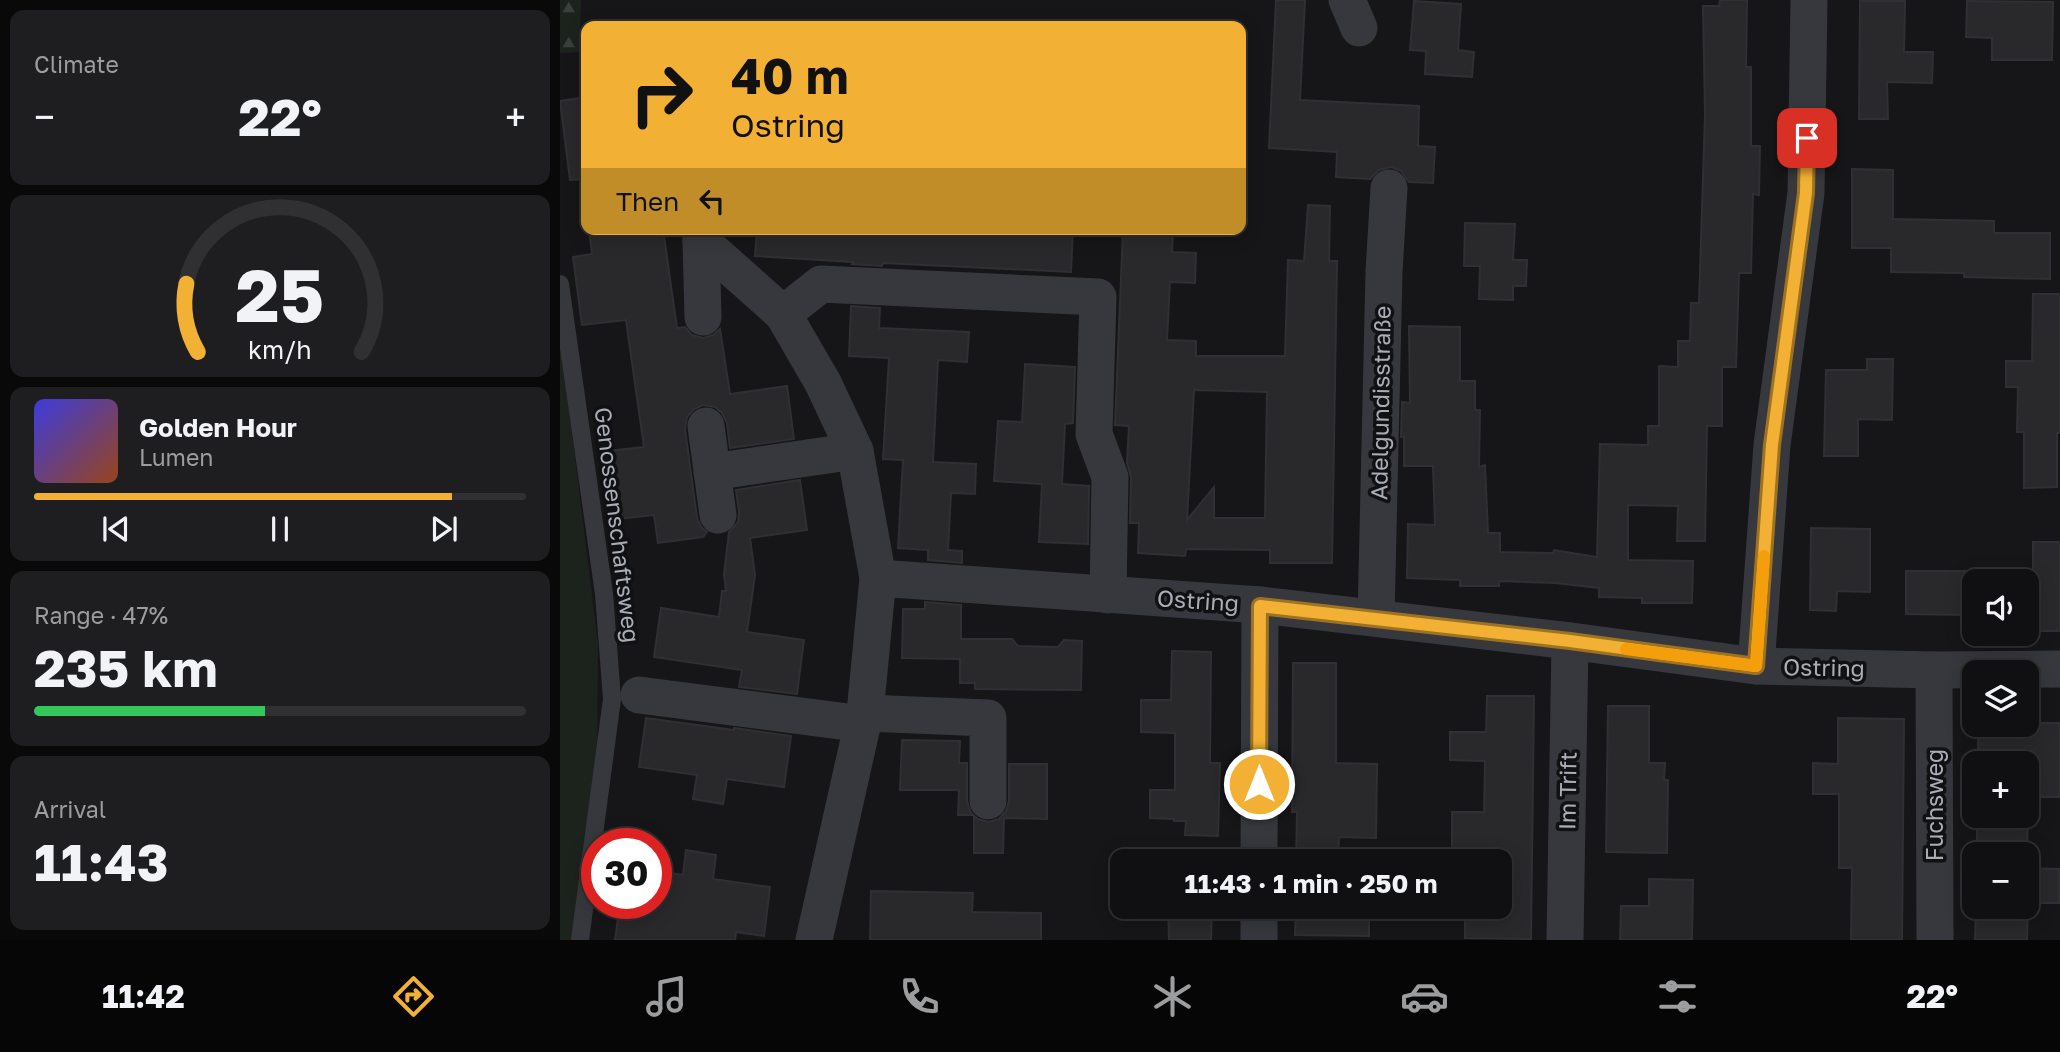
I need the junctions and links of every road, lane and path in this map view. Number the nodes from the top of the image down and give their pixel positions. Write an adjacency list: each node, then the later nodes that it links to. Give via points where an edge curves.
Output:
1 (1809, 0): 16 (street, via 1806,193 1772,445)
2 (1389, 188): 14 (street, Adelgundisstraße)
3 (701, 235): 5 (street); 6 (street)
4 (560, 284): 24 (lane, Genossenschaftsweg, via 604,594 612,699)
5 (783, 314): 8 (street); 12 (street, via 821,285 1098,297 1094,434 1110,477)
6 (703, 317)
7 (706, 426): 9 (street)
8 (855, 451): 9 (street); 11 (street)
9 (712, 472): 10 (street)
10 (718, 515)
11 (878, 578): 12 (street, Ostring); 20 (street)
12 (1108, 595): 13 (street, Ostring)
13 (1260, 606): 14 (street, Ostring); 22 (street)
14 (1376, 618): 15 (street, Ostring)
15 (1570, 641): 16 (street, Ostring); 27 (street, Im Trift)
16 (1756, 666): 18 (street, Ostring)
17 (2060, 669): 18 (street, Ostring)
18 (1934, 670): 28 (street, Fuchsweg)
19 (639, 695): 20 (street)
20 (864, 719): 21 (street, via 988,718); 25 (street)
21 (988, 800)
22 (1259, 849)
23 (1259, 919): 26 (street)
24 (580, 940)
25 (814, 940)
26 (1259, 940)
27 (1565, 940)
28 (1935, 940)

